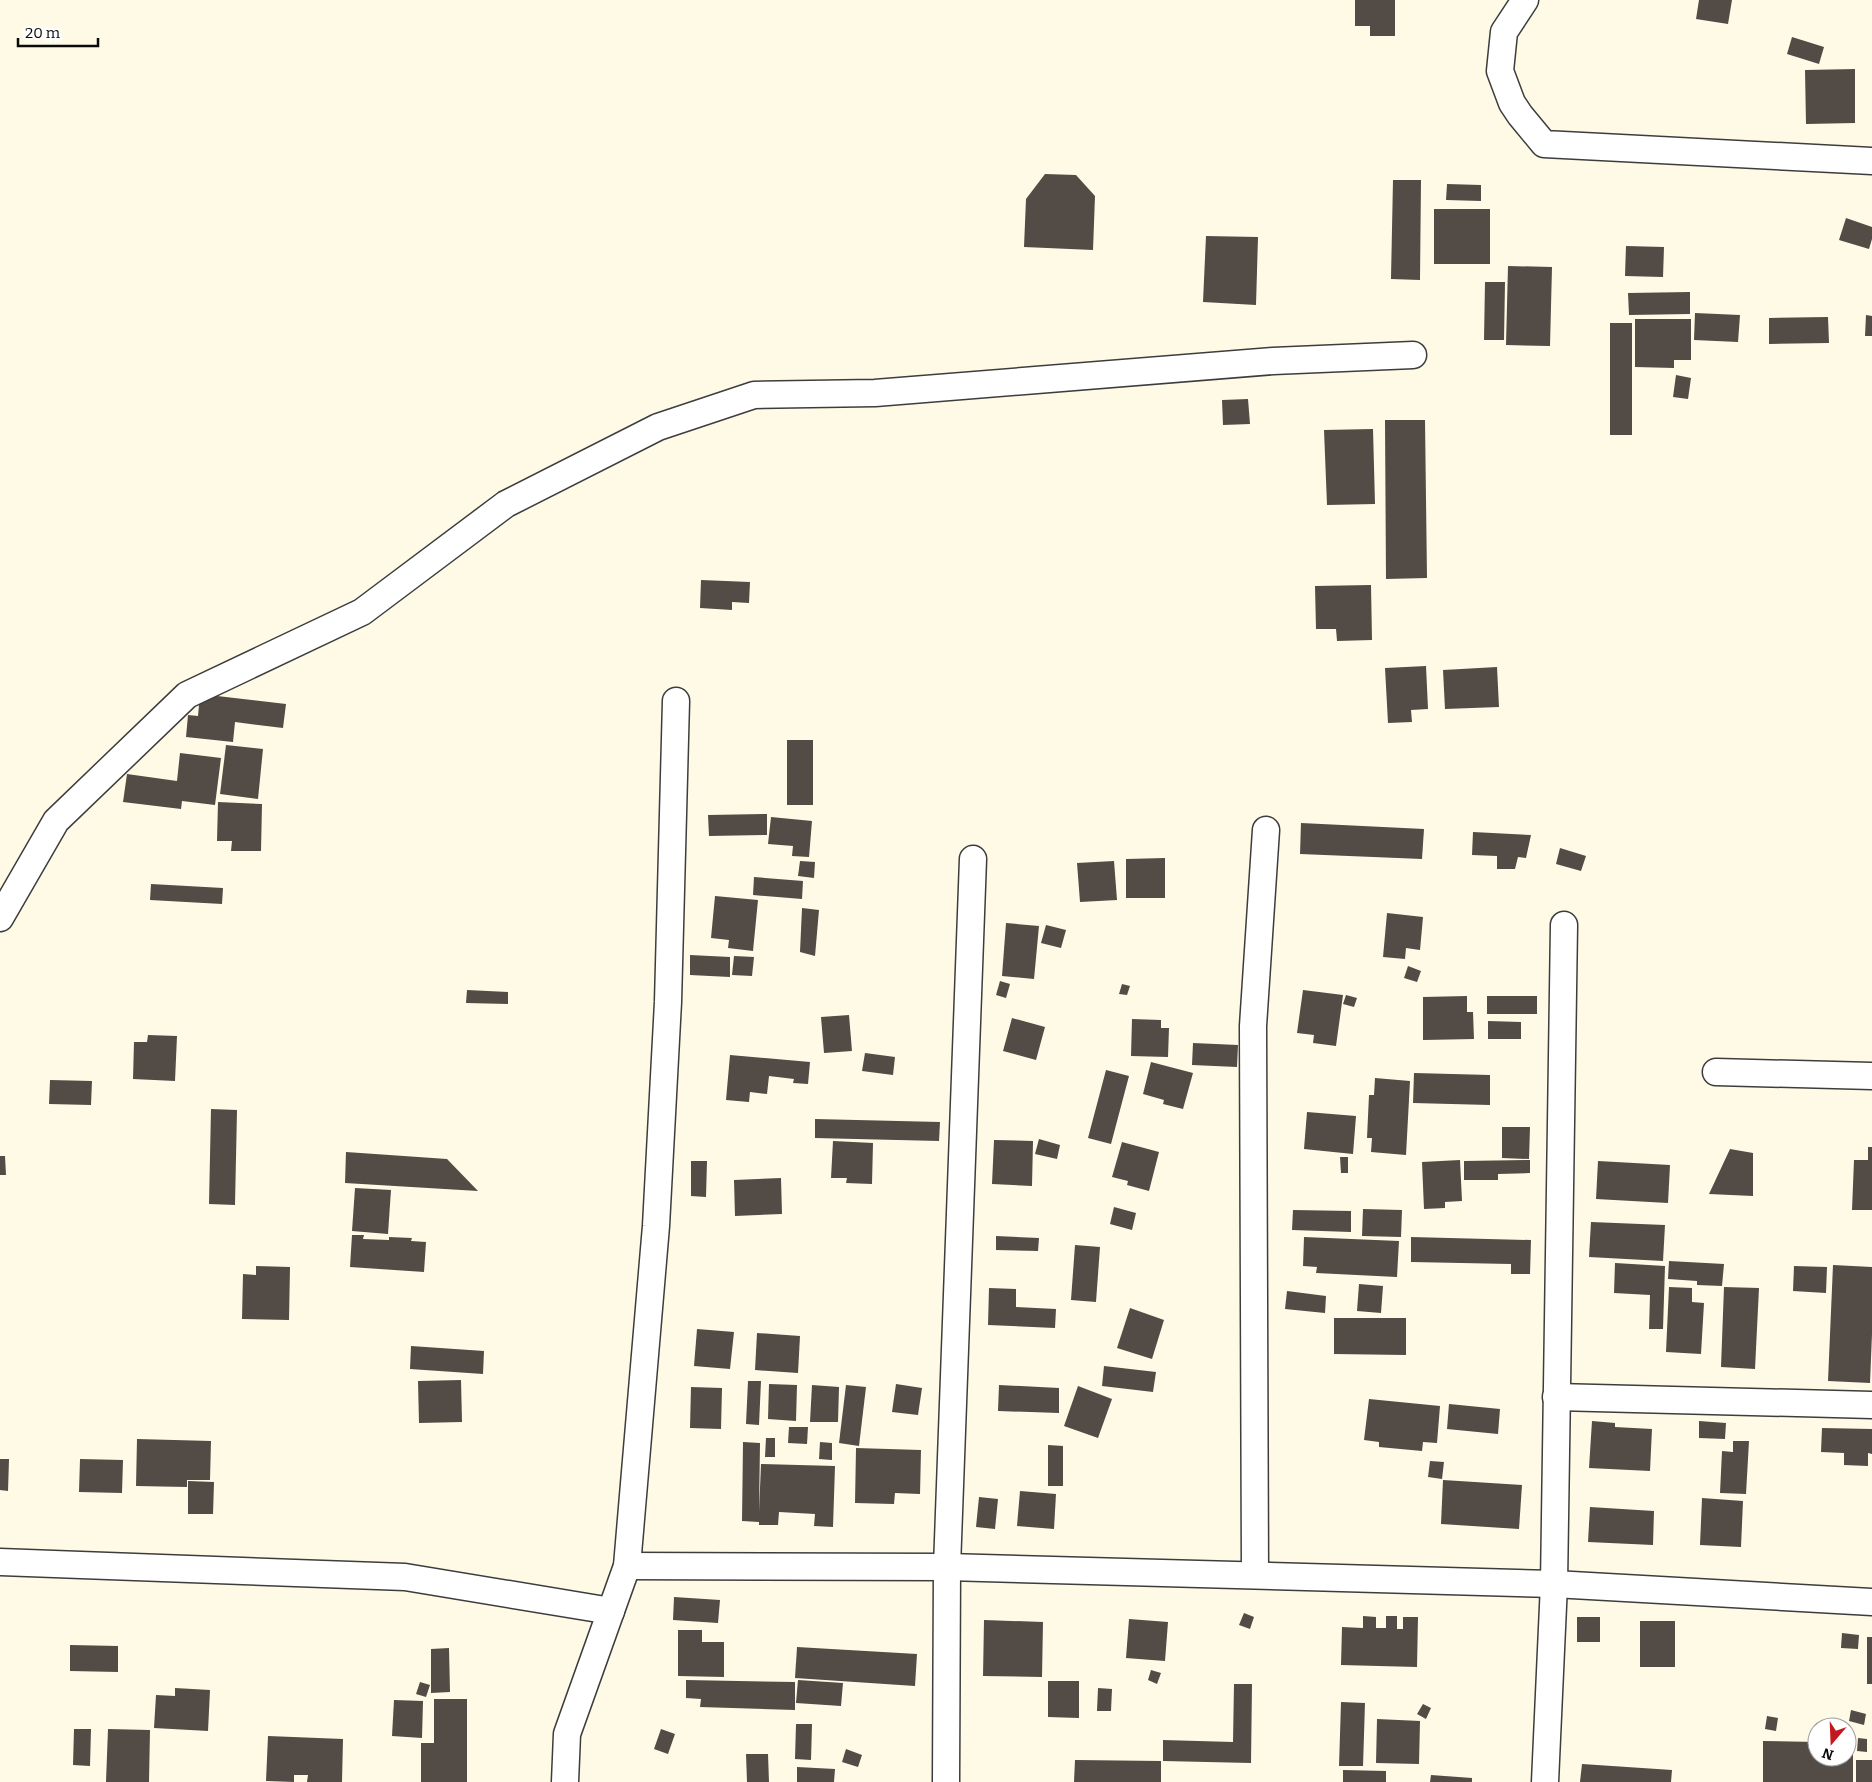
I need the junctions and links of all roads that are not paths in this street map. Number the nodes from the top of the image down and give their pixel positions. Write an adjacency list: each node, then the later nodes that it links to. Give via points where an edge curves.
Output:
1 (1526, 0): 2 (street, via 1504,32 1500,71 1512,104 1544,144)
2 (1872, 162)
3 (1413, 355): 7 (street, via 1273,361 875,393 754,395 658,426 506,504 362,612 187,695 56,821)
4 (676, 702): 14 (street, via 668,1002 657,1207)
5 (1266, 830): 16 (street, via 1253,1026)
6 (973, 860): 15 (street)
7 (0, 918)
8 (1564, 925): 11 (street)
9 (1716, 1072): 10 (street)
10 (1872, 1076)
11 (1556, 1397): 12 (street); 17 (street)
12 (1872, 1406)
13 (0, 1562): 19 (street, via 405,1578)
14 (627, 1566): 15 (street); 19 (street)
15 (948, 1567): 16 (street); 21 (street)
16 (1255, 1575): 17 (street)
17 (1554, 1584): 18 (street); 22 (street)
18 (1872, 1602)
19 (611, 1611): 20 (street, via 567,1734)
20 (565, 1782)
21 (946, 1782)
22 (1545, 1782)

